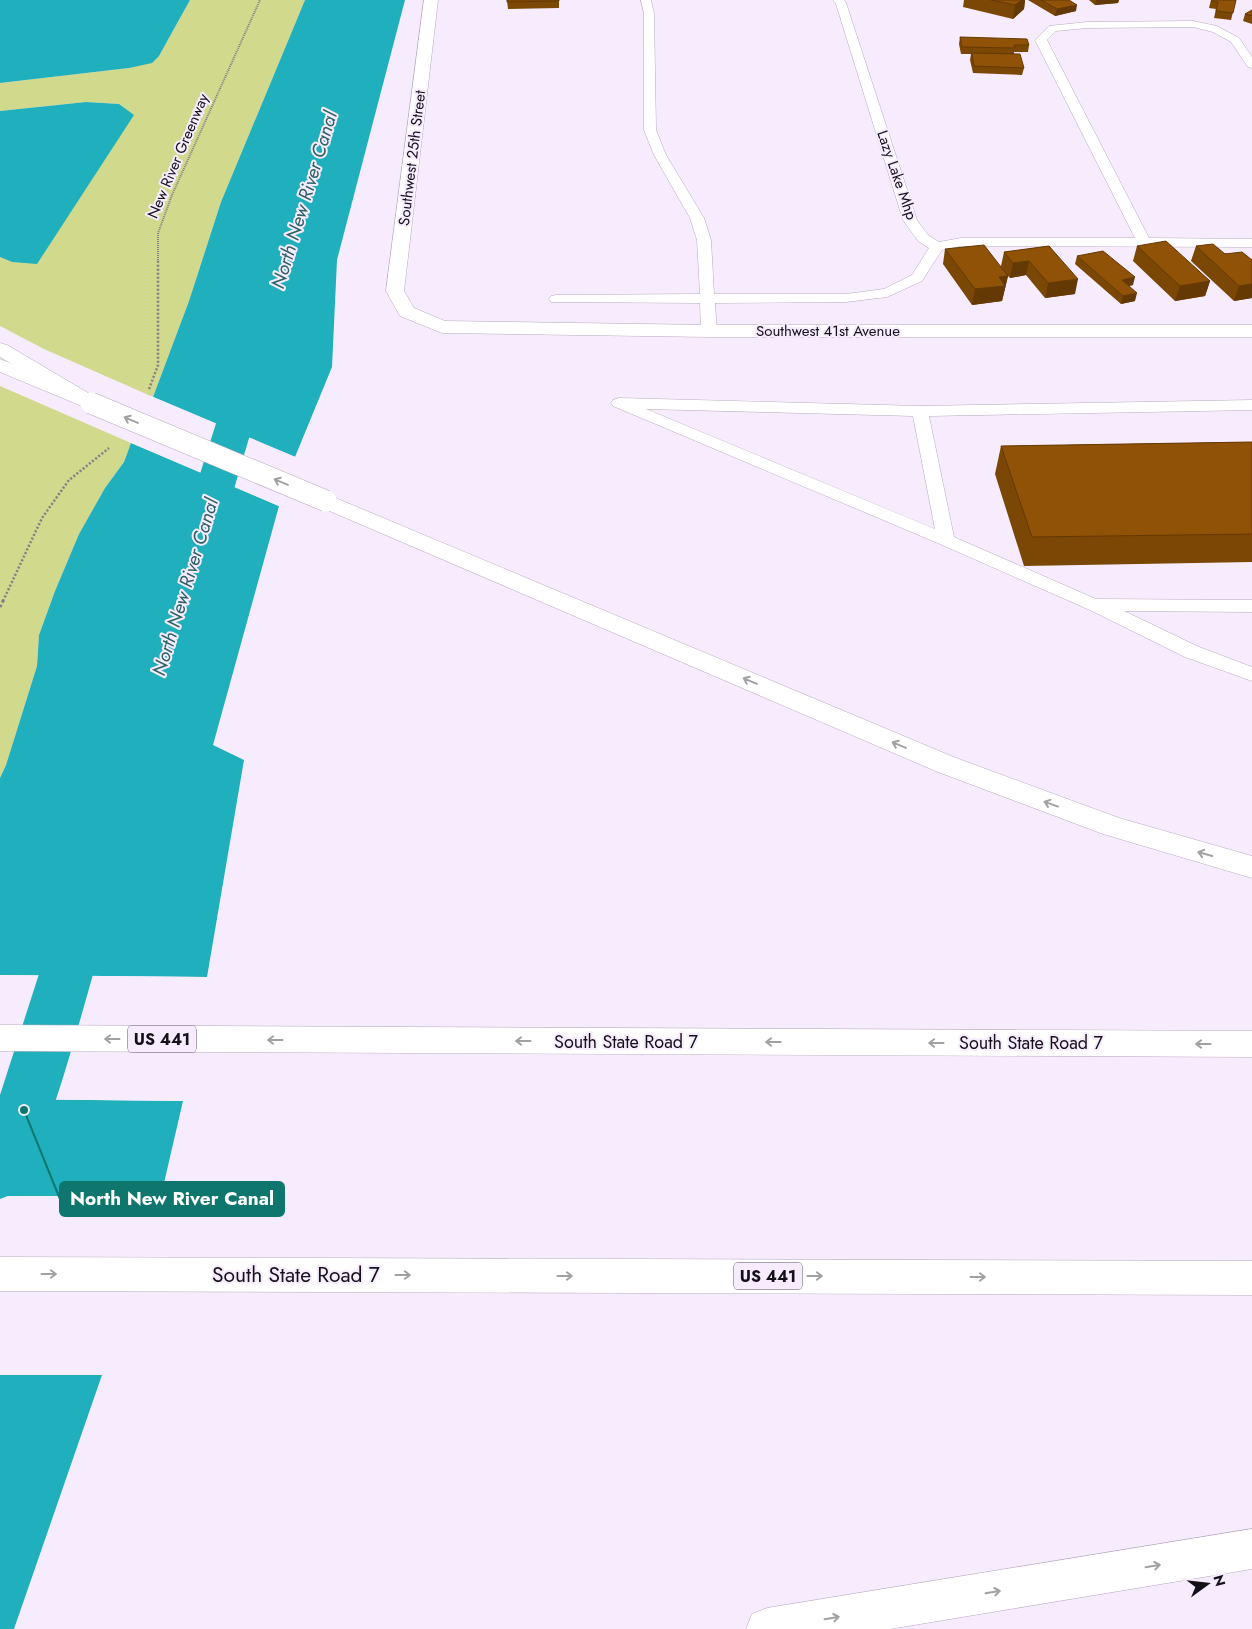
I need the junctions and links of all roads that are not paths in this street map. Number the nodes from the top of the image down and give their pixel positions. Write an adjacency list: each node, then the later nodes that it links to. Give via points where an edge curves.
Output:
1 (431, 0): 10 (main road, Southwest 25th Street, via 395,291)
2 (646, 0): 8 (lane, via 649,14 650,130 704,240)
3 (838, 0): 7 (lane, Lazy Lake Mhp, via 910,220 923,238)
4 (1252, 65): 6 (lane, via 1236,40 1217,29 1201,26 1053,28 1041,40)
5 (1252, 243): 6 (lane)
6 (1145, 244): 7 (lane, via 961,242)
7 (937, 247): 8 (lane, via 916,278 887,293 846,298)
8 (707, 297): 9 (lane); 11 (lane)
9 (556, 299)
10 (407, 312): 11 (main road, Southwest 41st Avenue, via 442,327)
11 (709, 331): 12 (main road, Southwest 41st Avenue)
12 (1252, 331)
13 (0, 349): 15 (main road)
14 (0, 365): 15 (main road)
15 (91, 403): 22 (main road, one-way to 15, bridge, via 1113,827 947,766)
16 (1252, 405): 17 (lane)
17 (920, 410): 18 (lane); 18 (lane, via 619,403)
18 (946, 540): 19 (lane)
19 (1094, 605): 20 (lane); 21 (lane, via 1192,652)
20 (1252, 606)
21 (1252, 674)
22 (1252, 867)
23 (0, 1038): 24 (main road, South State Road 7 / US 441, one-way to 23)
24 (1252, 1044)
25 (0, 1274): 26 (main road, South State Road 7 / US 441, one-way to 26)
26 (1252, 1278)
27 (1252, 1549): 28 (main road, one-way to 27)
28 (767, 1629)

